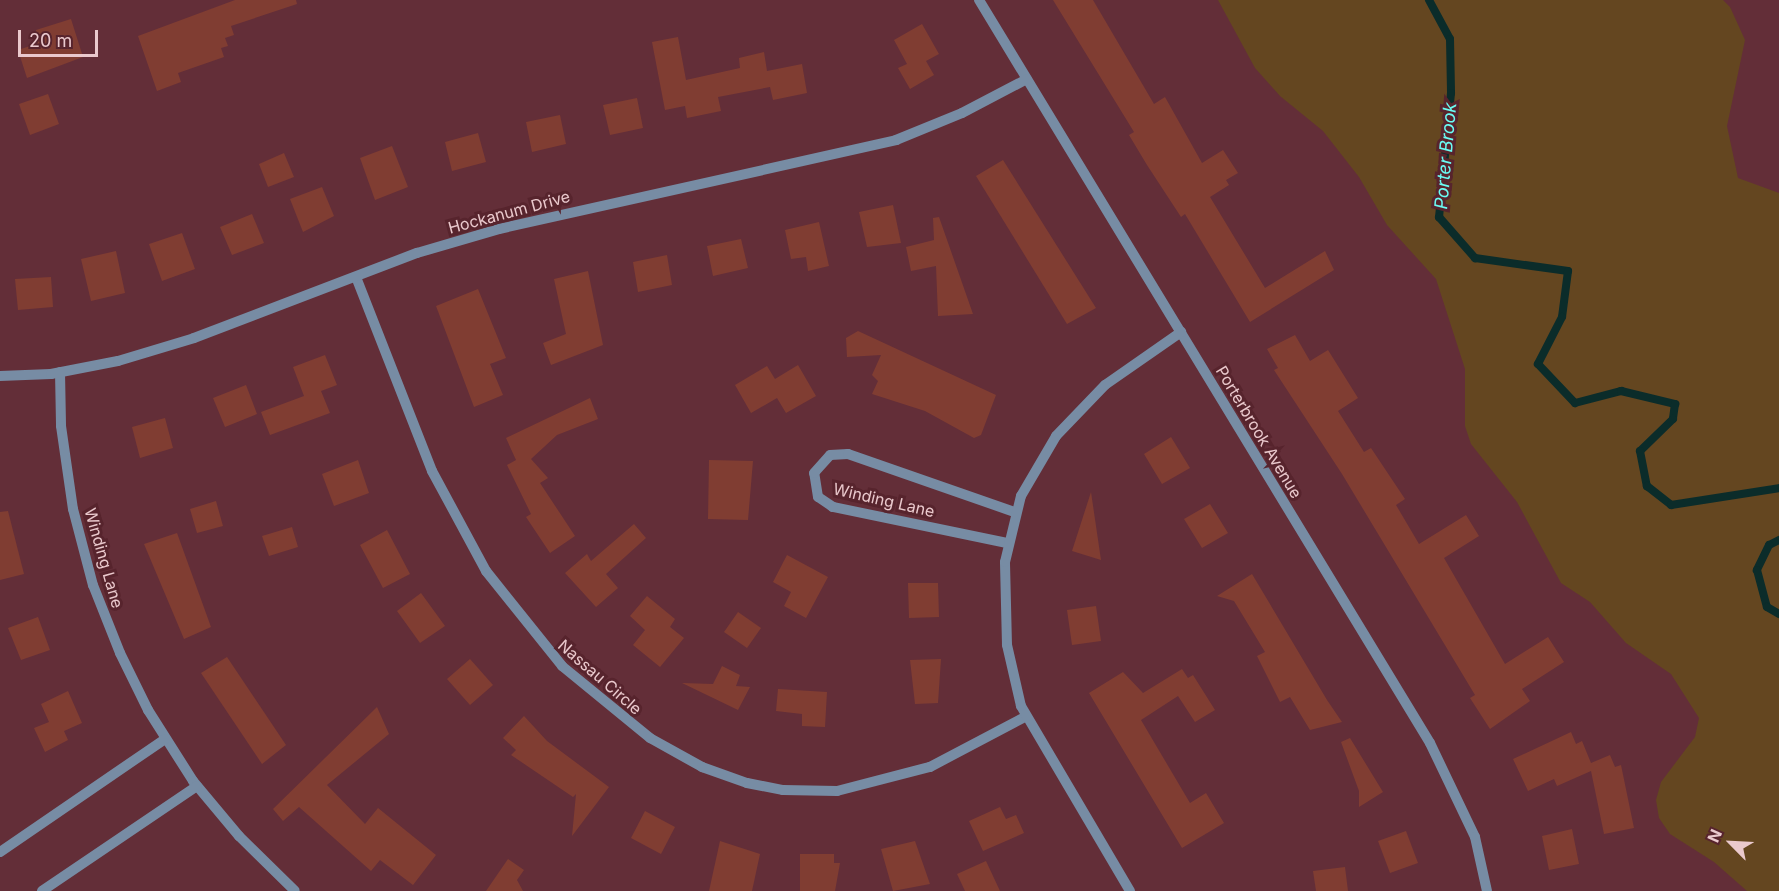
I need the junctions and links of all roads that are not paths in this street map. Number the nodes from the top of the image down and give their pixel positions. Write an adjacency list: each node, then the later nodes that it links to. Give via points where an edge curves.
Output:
1 (979, 0): 2 (street, Porterbrook Avenue)
2 (1027, 79): 3 (street, Hockanum Drive, via 954,117 896,140 547,216 417,254); 4 (street, Porterbrook Avenue)
3 (356, 277): 5 (street, Hockanum Drive, via 164,348); 9 (street, Nassau Circle, via 428,463 481,563 521,621 562,666 650,738 702,767 747,783 790,791 837,790 930,767)
4 (1181, 332): 7 (street, via 1116,376 1065,425 1036,467); 16 (street, Porterbrook Avenue, via 1439,760 1475,837)
5 (60, 372): 6 (street, Hockanum Drive); 10 (street, Winding Lane, via 66,465 84,552 113,639)
6 (0, 376)
7 (1015, 512): 8 (street); 8 (street, Winding Lane, via 848,454 830,455 814,473 818,497 833,507)
8 (1007, 543): 9 (street, via 1007,645)
9 (1026, 717): 15 (street)
10 (165, 739): 11 (street, Winding Lane); 12 (street)
11 (197, 786): 13 (street); 14 (street, Winding Lane, via 239,836)
12 (0, 852)
13 (42, 891)
14 (295, 891)
15 (1130, 891)
16 (1487, 891)

